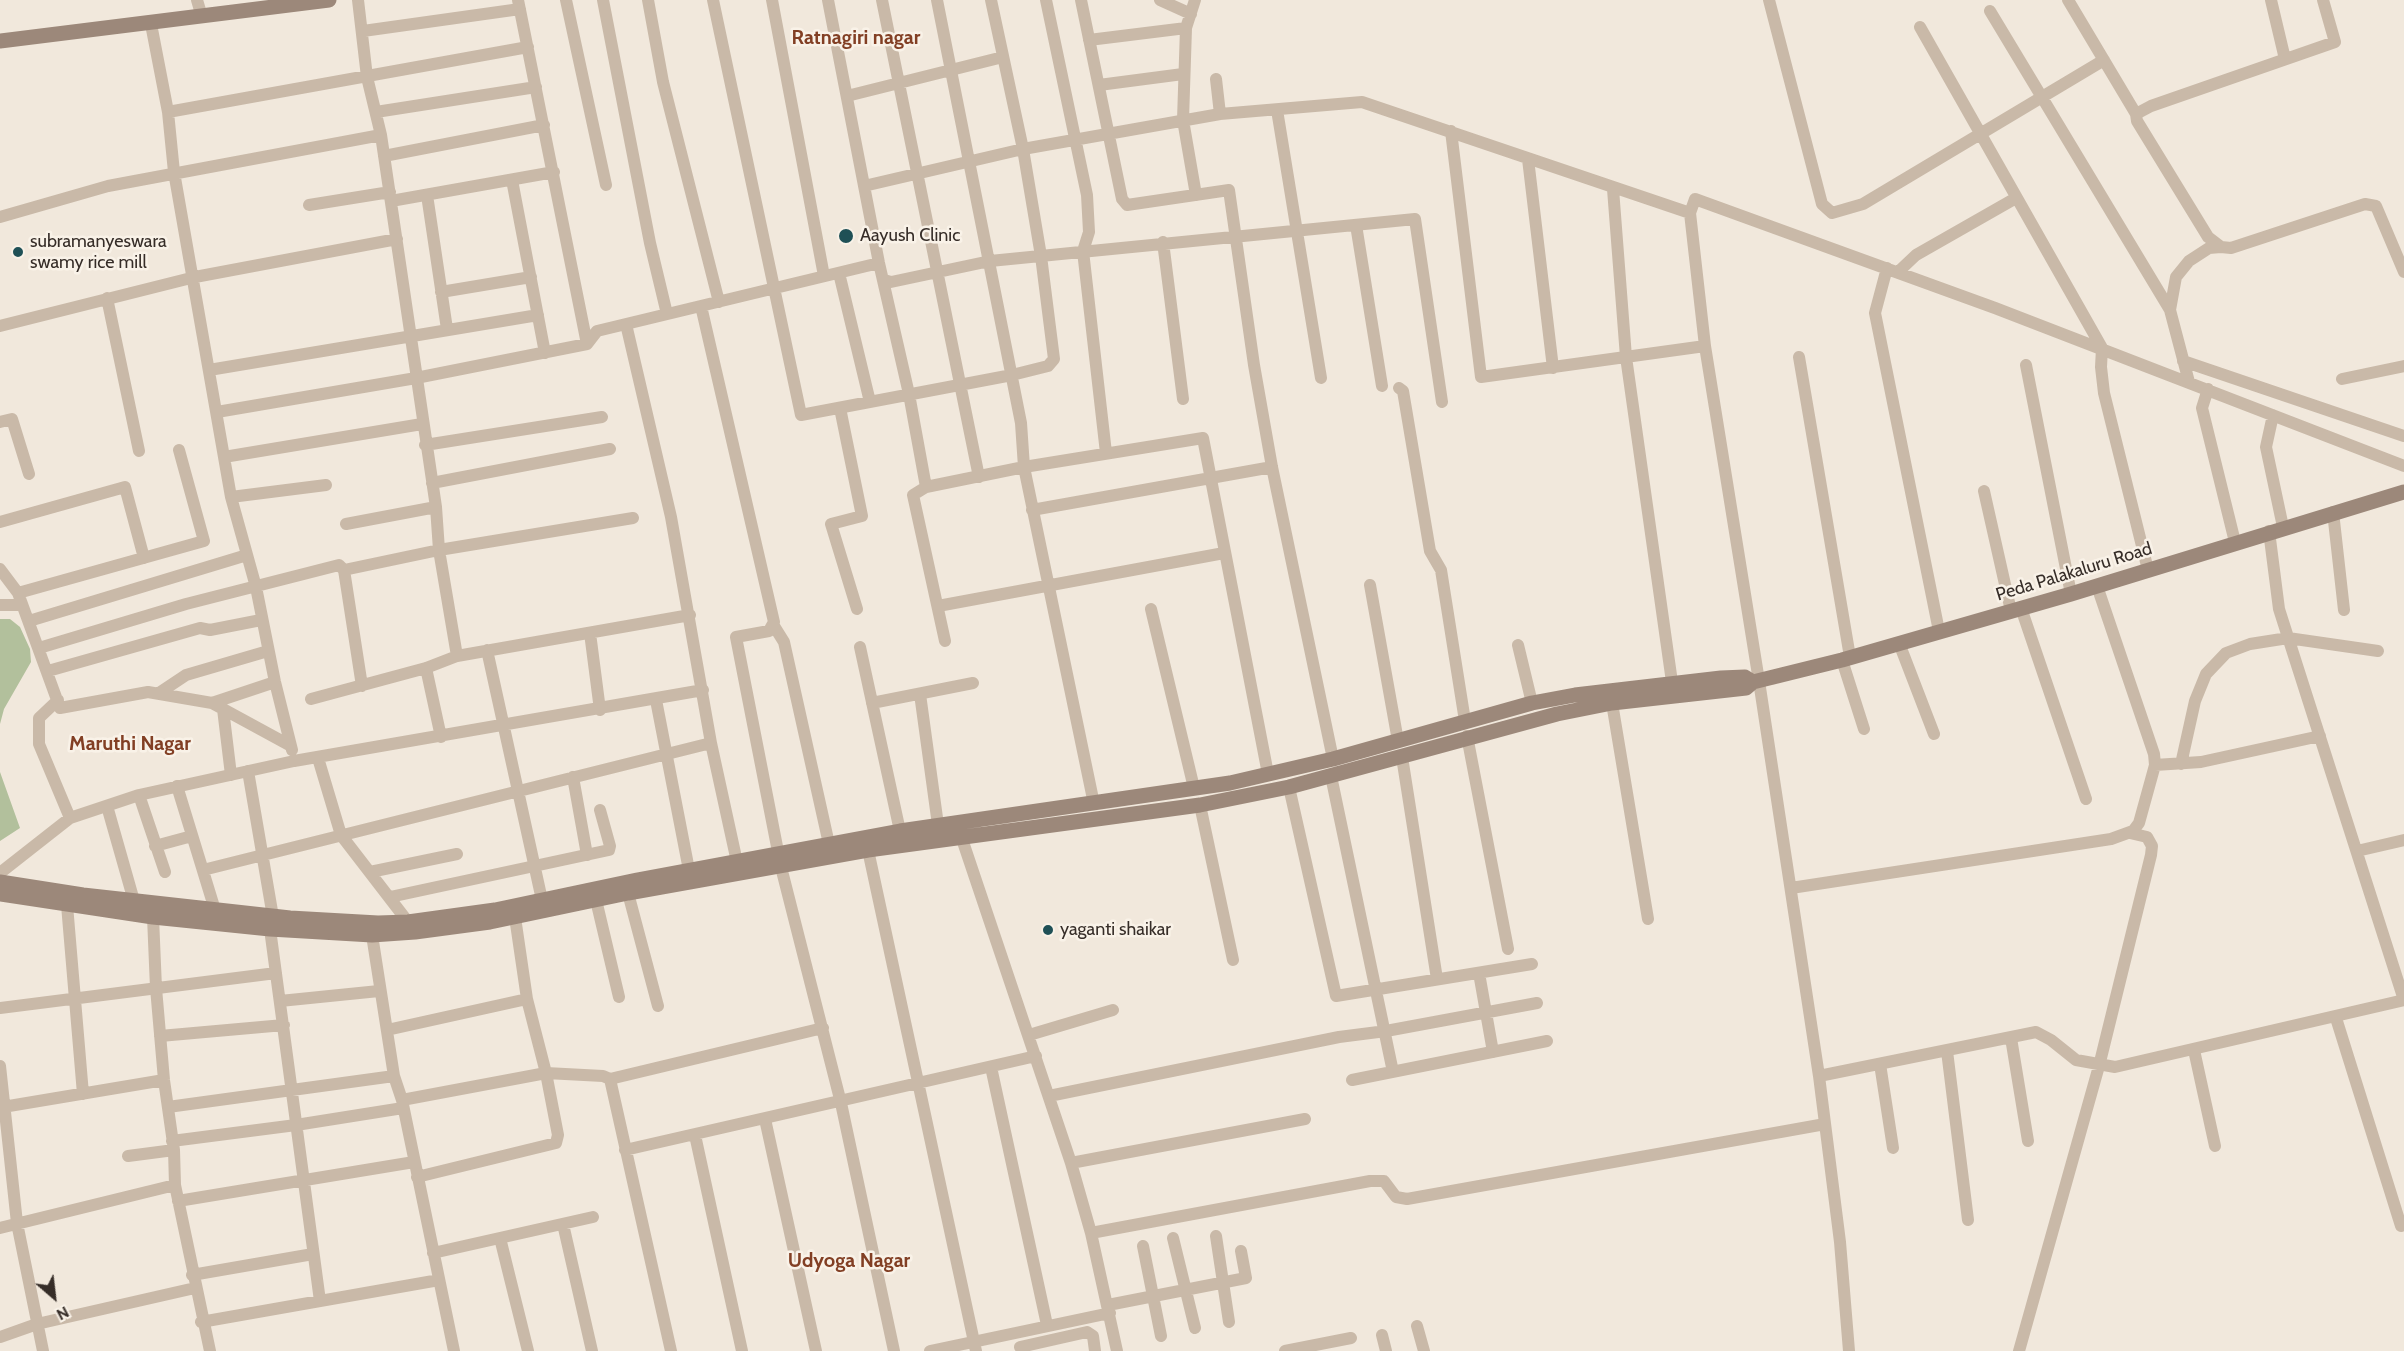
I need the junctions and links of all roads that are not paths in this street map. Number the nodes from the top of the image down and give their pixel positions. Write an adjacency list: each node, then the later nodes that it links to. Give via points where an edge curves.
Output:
1 (197, 0): 25 (street)
2 (329, 0): 21 (main road)
3 (358, 0): 29 (street)
4 (566, 0): 65 (street)
5 (603, 0): 99 (street)
6 (648, 0): 96 (street, via 663,82)
7 (713, 0): 93 (street)
8 (772, 0): 89 (street)
9 (828, 0): 43 (street)
10 (882, 0): 40 (street)
11 (937, 0): 36 (street)
12 (991, 0): 33 (street)
13 (1046, 0): 56 (street)
14 (1081, 0): 30 (street)
15 (1160, 0): 24 (street)
16 (1195, 0): 24 (street)
17 (1769, 0): 55 (street, via 1822,204 1827,210 1841,213 1863,204)
18 (2271, 0): 34 (street)
19 (2323, 0): 34 (street, via 2335,42)
20 (2070, 1): 35 (street)
21 (305, 2): 25 (main road)
22 (519, 5): 29 (street); 32 (street)
23 (1990, 11): 44 (street)
24 (1191, 14): 28 (street)
25 (202, 16): 26 (main road)
26 (151, 24): 31 (main road); 46 (street)
27 (1920, 27): 55 (street)
28 (1186, 28): 30 (street); 37 (street)
29 (363, 31): 38 (street)
30 (1089, 40): 41 (street)
31 (0, 41)
32 (528, 47): 38 (street); 42 (street)
33 (1003, 57): 36 (street); 57 (street)
34 (2285, 59): 49 (street)
35 (2104, 60): 44 (street); 49 (street)
36 (950, 70): 40 (street); 60 (street)
37 (1183, 74): 41 (street); 50 (street)
38 (367, 77): 46 (street); 47 (street)
39 (1216, 79): 48 (street)
40 (898, 83): 43 (street); 63 (street)
41 (1099, 86): 53 (street)
42 (536, 87): 47 (street); 51 (street)
43 (847, 96): 66 (street)
44 (2041, 98): 55 (street); 98 (street)
45 (1277, 110): 48 (street); 52 (street, via 1362,102); 76 (street)
46 (168, 112): 61 (street)
47 (376, 112): 54 (street)
48 (1220, 114): 50 (street)
49 (2136, 114): 80 (street, via 2208,237)
50 (1183, 120): 53 (street); 69 (street)
51 (544, 125): 58 (street); 62 (street)
52 (1451, 131): 59 (street); 114 (street, via 1481,377)
53 (1109, 133): 56 (street); 69 (street, via 1122,199 1127,205)
54 (381, 135): 58 (street); 61 (street)
55 (1980, 135): 71 (street)
56 (1075, 139): 57 (street); 81 (street, via 1089,210 1089,232)
57 (1023, 149): 60 (street); 82 (street)
58 (384, 156): 70 (street)
59 (1528, 159): 67 (street); 114 (street)
60 (968, 162): 63 (street); 83 (street)
61 (174, 172): 74 (street); 90 (street)
62 (554, 172): 64 (street); 105 (street)
63 (917, 174): 66 (street); 86 (street)
64 (513, 180): 68 (street); 91 (street)
65 (606, 185)
66 (864, 186): 84 (street)
67 (1613, 189): 73 (street); 109 (street)
68 (427, 195): 70 (street); 94 (street)
69 (1196, 195): 77 (street, via 1229,190)
70 (390, 197): 72 (street); 78 (street)
71 (2016, 198): 85 (street); 107 (street)
72 (309, 206)
73 (1690, 213): 85 (street, via 1695,199); 106 (street)
74 (0, 217)
75 (1356, 225): 76 (street); 122 (street); 128 (street, via 1415,219)
76 (1295, 230): 77 (street); 118 (street)
77 (1235, 236): 79 (street); 144 (street)
78 (397, 239): 90 (street); 104 (street)
79 (1162, 242): 81 (street); 126 (street)
80 (2221, 247): 87 (street, via 2231,248 2365,204 2376,206); 98 (street, via 2209,248 2189,261 2176,277)
81 (1083, 251): 82 (street); 140 (street)
82 (1041, 256): 83 (street); 116 (street, via 1054,359 1048,366)
83 (990, 261): 86 (street); 116 (street)
84 (879, 263): 88 (street); 92 (street)
85 (1893, 270): 107 (street); 186 (street, via 1875,313)
86 (937, 272): 92 (street, via 891,282); 121 (street)
87 (2404, 272)
88 (839, 273): 89 (street); 127 (street)
89 (824, 276): 93 (street)
90 (195, 277): 95 (street); 115 (street)
91 (531, 277): 94 (street); 100 (street)
92 (884, 280): 125 (street)
93 (772, 289): 96 (street); 129 (street, via 801,415)
94 (441, 292): 103 (street)
95 (107, 298): 102 (street); 139 (street)
96 (719, 302): 97 (street)
97 (701, 306): 99 (street); 185 (street)
98 (2170, 310): 111 (street)
99 (667, 314): 101 (street)
100 (537, 315): 103 (street); 108 (street)
101 (626, 324): 105 (street, via 597,331); 182 (street)
102 (0, 326)
103 (447, 329): 104 (street)
104 (411, 335): 115 (street); 117 (street)
105 (587, 344): 108 (street)
106 (1705, 346): 109 (street); 201 (street)
107 (2102, 348): 120 (street); 168 (street, via 2104,393)
108 (545, 353): 117 (street)
109 (1626, 357): 114 (street); 203 (street)
110 (1798, 357): 198 (street)
111 (2183, 361): 120 (street); 135 (street)
112 (2026, 365): 174 (street)
113 (2404, 366): 119 (street)
114 (1553, 368)
115 (209, 370): 130 (street)
116 (1012, 375): 121 (street); 143 (street, via 1022,423)
117 (416, 378): 130 (street); 134 (street)
118 (1321, 378)
119 (2342, 380)
120 (2189, 382): 124 (street)
121 (960, 385): 125 (street); 146 (street)
122 (1382, 386)
123 (1399, 388): 218 (street, via 1430,551 1441,570)
124 (2208, 389): 131 (street); 161 (street, via 2202,408)
125 (909, 394): 127 (street); 150 (street)
126 (1183, 399)
127 (870, 402): 129 (street)
128 (1442, 402)
129 (840, 408): 178 (street, via 862,516 831,524)
130 (217, 412): 141 (street)
131 (2273, 414): 142 (street); 160 (street, via 2266,447)
132 (602, 417): 136 (street)
133 (0, 422): 145 (street, via 12,419)
134 (422, 424): 136 (street); 141 (street)
135 (2404, 436)
136 (425, 445): 148 (street)
137 (610, 449): 148 (street)
138 (179, 450): 165 (street, via 204,541)
139 (139, 451)
140 (1106, 453): 143 (street); 147 (street, via 1203,438)
141 (224, 457): 153 (street)
142 (2404, 466)
143 (1024, 467): 146 (street); 155 (street)
144 (1272, 467): 147 (street); 229 (street)
145 (29, 474)
146 (979, 477): 150 (street)
147 (1210, 478): 155 (street); 163 (street)
148 (432, 483): 154 (street)
149 (326, 485): 153 (street)
150 (926, 487): 177 (street, via 913,495)
151 (1984, 491): 180 (street)
152 (2404, 492): 156 (main road, Peda Palakaluru Road)
153 (231, 497): 164 (street)
154 (436, 507): 159 (street); 162 (street)
155 (1032, 510): 169 (street)
156 (2333, 512): 160 (main road, Peda Palakaluru Road); 181 (street)
157 (633, 518): 162 (street)
158 (0, 522): 165 (street, via 124,487)
159 (345, 524)
160 (2276, 529): 161 (main road, Peda Palakaluru Road); 188 (street, via 2279,609)
161 (2235, 542): 168 (main road, Peda Palakaluru Road)
162 (439, 550): 167 (street); 197 (street)
163 (1224, 553): 169 (street); 234 (street)
164 (248, 555): 172 (street); 184 (street)
165 (144, 558): 173 (street)
166 (0, 569): 173 (street)
167 (344, 570): 172 (street, via 339,566); 205 (street)
168 (2148, 570): 171 (main road, Peda Palakaluru Road)
169 (1049, 585): 177 (street); 244 (street)
170 (1370, 585): 223 (street)
171 (2097, 586): 174 (main road, Peda Palakaluru Road); 232 (street)
172 (256, 587): 183 (street); 193 (street)
173 (18, 593): 175 (street)
174 (2071, 594): 180 (main road, Peda Palakaluru Road)
175 (22, 605): 176 (street); 184 (street)
176 (0, 606)
177 (938, 606): 189 (street)
178 (857, 609)
179 (1151, 609): 240 (street)
180 (2016, 610): 186 (main road, Peda Palakaluru Road); 243 (street)
181 (2344, 610)
182 (690, 615): 187 (street); 206 (street)
183 (261, 620): 195 (street); 200 (street, via 210,630 200,628)
184 (29, 621): 193 (street)
185 (774, 626): 256 (street, via 784,642); 263 (street, via 769,631 736,638)
186 (1939, 632): 190 (main road, Peda Palakaluru Road)
187 (590, 633): 194 (street); 216 (street)
188 (2288, 638): 196 (street); 221 (street); 231 (street, via 2236,647 2216,661 2195,701)
189 (945, 641)
190 (1899, 643): 198 (main road, Peda Palakaluru Road); 220 (street)
191 (1518, 645): 212 (street)
192 (860, 647): 214 (street)
193 (39, 648): 200 (street)
194 (487, 650): 197 (street); 217 (street)
195 (268, 651): 202 (street); 207 (street, via 186,675)
196 (2378, 651)
197 (457, 656): 199 (street)
198 (1846, 659): 201 (main road, Peda Palakaluru Road); 219 (street)
199 (426, 668): 205 (street); 222 (street)
200 (48, 671): 210 (street)
201 (1756, 681): 203 (main road, via 1745,677); 213 (main road, Peda Palakaluru Road, via 1746,688); 272 (street)
202 (275, 682): 215 (street); 225 (street)
203 (1672, 682): 212 (main road)
204 (974, 683): 208 (street)
205 (362, 686): 209 (street)
206 (703, 690): 211 (street); 224 (street)
207 (159, 693): 210 (street, via 60,708); 215 (street)
208 (920, 694): 214 (street); 249 (street)
209 (311, 699)
210 (58, 700): 248 (street, via 39,718 39,744)
211 (656, 700): 216 (street); 226 (street)
212 (1532, 703): 218 (main road)
213 (1612, 703): 218 (main road, Peda Palakaluru Road); 283 (street)
214 (872, 704): 251 (street)
215 (217, 706): 225 (street); 235 (street)
216 (600, 710): 217 (street)
217 (503, 726): 222 (street); 241 (street)
218 (1466, 729): 223 (main road); 227 (main road); 287 (street)
219 (1864, 729)
220 (1934, 734)
221 (2320, 736): 231 (street); 259 (street)
222 (441, 737): 228 (street)
223 (1398, 741): 229 (main road)
224 (711, 742): 226 (street); 264 (street)
225 (291, 746): 230 (street)
226 (666, 754): 237 (street); 267 (street)
227 (1402, 757): 236 (main road); 292 (street)
228 (318, 758): 230 (street); 253 (street)
229 (1334, 759): 234 (main road)
230 (294, 761): 233 (street)
231 (2181, 764): 232 (street)
232 (2155, 765): 252 (street, via 2139,824)
233 (248, 771): 235 (street); 261 (street)
234 (1268, 774): 240 (main road)
235 (231, 775): 238 (street)
236 (1331, 776): 239 (main road); 294 (street)
237 (573, 777): 241 (street); 262 (street)
238 (177, 786): 242 (street); 254 (street)
239 (1289, 787): 245 (main road); 294 (street, via 1336,996)
240 (1194, 788): 244 (main road)
241 (518, 791): 253 (street); 265 (street)
242 (139, 795): 246 (street); 257 (street)
243 (2086, 799)
244 (1094, 804): 250 (main road)
245 (1200, 805): 250 (main road); 288 (street)
246 (107, 806): 248 (street); 278 (street)
247 (600, 810): 262 (street, via 609,850)
248 (70, 818): 270 (street)
249 (938, 825): 250 (main road); 251 (main road)
250 (959, 830): 258 (main road); 311 (street)
251 (900, 831): 256 (main road)
252 (2130, 833): 272 (street); 321 (street, via 2147,837 2151,855)
253 (341, 835): 261 (street); 269 (street)
254 (192, 836): 257 (street); 266 (street)
255 (2404, 840): 259 (street)
256 (829, 844): 263 (main road)
257 (155, 846): 268 (street)
258 (868, 850): 263 (main road); 330 (street)
259 (2357, 851): 299 (street)
260 (457, 854): 269 (street)
261 (262, 855): 266 (street); 284 (street)
262 (587, 855): 265 (street)
263 (779, 861): 264 (main road); 273 (main road); 308 (street)
264 (737, 862): 267 (main road)
265 (535, 868): 275 (street); 276 (street)
266 (203, 870): 280 (street)
267 (689, 870): 276 (main road)
268 (165, 872)
269 (370, 872): 275 (street)
270 (0, 873)
271 (0, 882): 278 (main road)
272 (1791, 888): 326 (street)
273 (628, 893): 277 (main road); 302 (street)
274 (0, 894): 279 (main road)
275 (390, 897): 285 (street)
276 (542, 900): 285 (main road)
277 (596, 900): 282 (main road); 296 (street)
278 (134, 901): 280 (main road)
279 (68, 905): 281 (main road); 297 (street)
280 (215, 910): 284 (main road)
281 (153, 917): 284 (main road); 293 (street)
282 (515, 917): 285 (main road); 298 (street)
283 (1648, 919)
284 (272, 923): 285 (main road); 286 (main road); 290 (street)
285 (409, 927): 286 (main road)
286 (372, 935): 295 (street)
287 (1508, 948)
288 (1233, 960)
289 (1532, 964): 291 (street)
290 (276, 973): 293 (street); 300 (street)
291 (1479, 973): 292 (street); 305 (street)
292 (1437, 979): 294 (street)
293 (156, 988): 297 (street); 312 (street)
294 (1377, 988): 310 (street)
295 (379, 991): 300 (street); 309 (street)
296 (619, 997)
297 (75, 998): 303 (street); 332 (street)
298 (527, 999): 309 (street); 324 (street)
299 (2404, 1000): 306 (street)
300 (280, 1001): 307 (street)
301 (1537, 1003): 305 (street)
302 (658, 1006)
303 (0, 1008)
304 (1113, 1010): 311 (street)
305 (1486, 1012): 310 (street); 317 (street)
306 (2336, 1018): 315 (street); 360 (street, via 2401,1226)
307 (284, 1025): 312 (street); 331 (street)
308 (823, 1028): 327 (street); 334 (street)
309 (387, 1030): 325 (street)
310 (1386, 1031): 323 (street); 333 (street, via 1339,1037)
311 (1029, 1035): 318 (street)
312 (160, 1036): 328 (street)
313 (2011, 1038): 316 (street); 321 (street, via 2036,1032 2076,1060); 343 (street)
314 (1547, 1041): 317 (street)
315 (2194, 1050): 321 (street, via 2115,1067); 345 (street)
316 (1947, 1051): 319 (street); 357 (street)
317 (1493, 1052): 323 (street)
318 (1036, 1056): 322 (street); 333 (street)
319 (1880, 1064): 326 (street); 346 (street)
320 (0, 1066): 336 (street)
321 (2096, 1066): 407 (street)
322 (991, 1067): 330 (street); 381 (street)
323 (1393, 1072): 329 (street)
324 (546, 1073): 327 (street); 335 (street); 352 (street, via 558,1135 556,1143)
325 (394, 1076): 331 (street); 335 (street)
326 (1819, 1076): 340 (street)
327 (610, 1079): 347 (street)
328 (164, 1080): 332 (street); 337 (street)
329 (1352, 1080)
330 (917, 1085): 334 (street); 389 (street)
331 (291, 1091): 337 (street); 341 (street)
332 (83, 1094): 336 (street)
333 (1049, 1096): 350 (street)
334 (841, 1103): 338 (street); 399 (street)
335 (403, 1104): 341 (street); 349 (street)
336 (3, 1107): 351 (street)
337 (168, 1107): 344 (street)
338 (765, 1119): 342 (street); 398 (street)
339 (1305, 1119): 350 (street)
340 (1825, 1124): 362 (street, via 1407,1199 1396,1197 1384,1181 1370,1181); 406 (street)
341 (296, 1125): 344 (street); 353 (street)
342 (695, 1135): 347 (street); 397 (street)
343 (2028, 1141)
344 (173, 1146): 348 (street); 354 (street)
345 (2215, 1146)
346 (1893, 1148)
347 (625, 1150): 396 (street)
348 (128, 1156)
349 (414, 1162): 352 (street); 353 (street)
350 (1071, 1163): 362 (street)
351 (5, 1168): 358 (street)
352 (417, 1177): 368 (street)
353 (302, 1180): 355 (street); 369 (street)
354 (175, 1185): 355 (street); 358 (street)
355 (178, 1201): 370 (street)
356 (592, 1217): 359 (street)
357 (1968, 1220)
358 (17, 1223): 361 (street); 380 (street)
359 (563, 1224): 364 (street); 395 (street)
360 (2404, 1225)
361 (0, 1228)
362 (1091, 1233): 377 (street)
363 (1216, 1236): 372 (street)
364 (500, 1238): 368 (street); 394 (street)
365 (1173, 1238): 374 (street)
366 (1143, 1246): 375 (street)
367 (1241, 1251): 372 (street, via 1246,1278)
368 (433, 1253): 371 (street)
369 (313, 1254): 370 (street); 376 (street)
370 (192, 1275): 373 (street)
371 (439, 1280): 376 (street); 393 (street)
372 (1224, 1282): 374 (street); 379 (street)
373 (195, 1288): 378 (street); 380 (street)
374 (1184, 1290): 375 (street); 383 (street)
375 (1152, 1295): 377 (street); 386 (street)
376 (320, 1301): 378 (street)
377 (1109, 1309): 381 (street); 402 (street)
378 (201, 1322): 392 (street)
379 (1229, 1322)
380 (37, 1324): 387 (street); 391 (street)
381 (1047, 1325): 384 (street)
382 (1417, 1326): 405 (street)
383 (1195, 1328)
384 (1011, 1333): 389 (street); 390 (street)
385 (1382, 1335): 404 (street)
386 (1161, 1336)
387 (0, 1337)
388 (1351, 1338): 403 (street)
389 (975, 1346): 400 (street)
390 (1020, 1349): 401 (street, via 1087,1332 1093,1336)
391 (43, 1351)
392 (210, 1351)
393 (454, 1351)
394 (528, 1351)
395 (592, 1351)
396 (671, 1351)
397 (742, 1351)
398 (816, 1351)
399 (894, 1351)
400 (930, 1351)
401 (1095, 1351)
402 (1117, 1351)
403 (1285, 1351)
404 (1386, 1351)
405 (1424, 1351)
406 (1849, 1351)
407 (2019, 1351)

